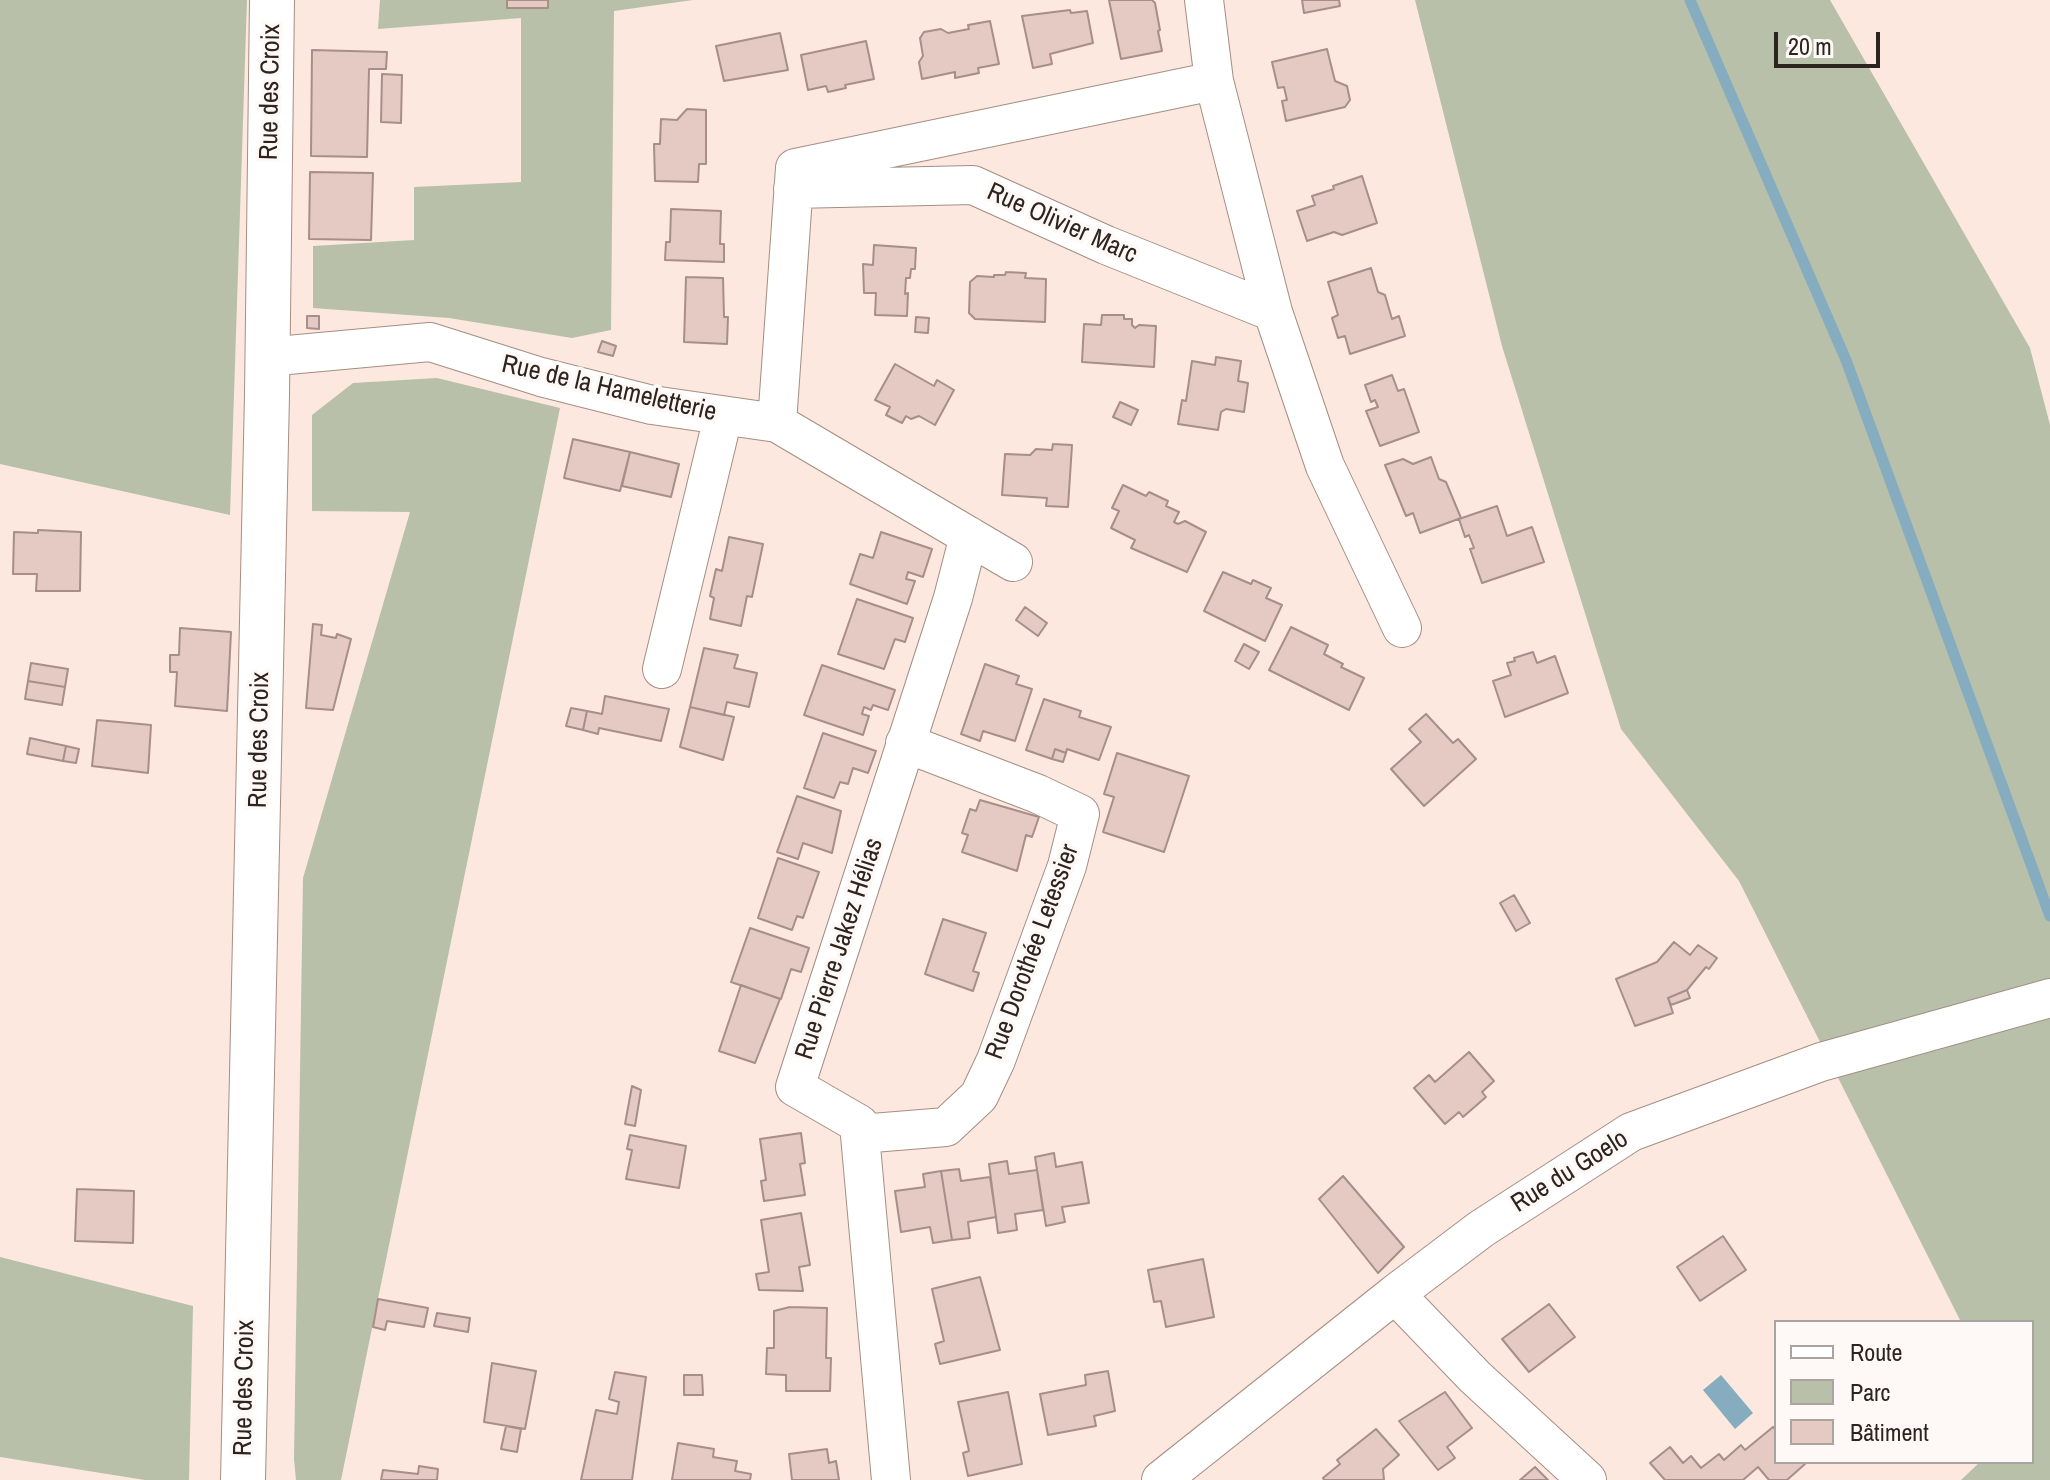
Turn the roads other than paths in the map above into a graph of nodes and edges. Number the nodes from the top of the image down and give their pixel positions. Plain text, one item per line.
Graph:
1 (272, 0) edge
2 (1204, 0) edge
3 (1214, 81) junction
4 (967, 132) junction
5 (794, 179) junction
6 (973, 185) junction
7 (1273, 312) junction
8 (266, 357) junction
9 (723, 417) junction
10 (777, 423) junction
11 (969, 536) junction
12 (1013, 562) dead end
13 (1402, 628) dead end
14 (662, 669) dead end
15 (905, 743) junction
16 (2050, 998) edge
17 (860, 1134) junction
18 (1395, 1294) junction
19 (243, 1480) edge
20 (891, 1480) edge
21 (1161, 1480) edge
22 (1587, 1480) edge

1 - 8 main road, Rue des Croix
2 - 3 street
3 - 4 street
3 - 7 street
4 - 5 street
4 - 6 street
5 - 6 street, Rue Olivier Marc
5 - 10 street
6 - 7 street, Rue Olivier Marc
7 - 13 street
8 - 9 street, Rue de la Hameletterie
8 - 19 main road, Rue des Croix
9 - 10 street, Rue de la Hameletterie
9 - 14 street
10 - 11 street, Rue de la Hameletterie
11 - 12 street, Rue de la Hameletterie
11 - 15 street, Rue Pierre Jakez Hélias
15 - 17 street, Rue Pierre Jakez Hélias
15 - 17 street, Rue Dorothée Letessier
16 - 18 street, Rue du Goelo
17 - 20 street
18 - 21 street, Rue du Goelo
18 - 22 street

